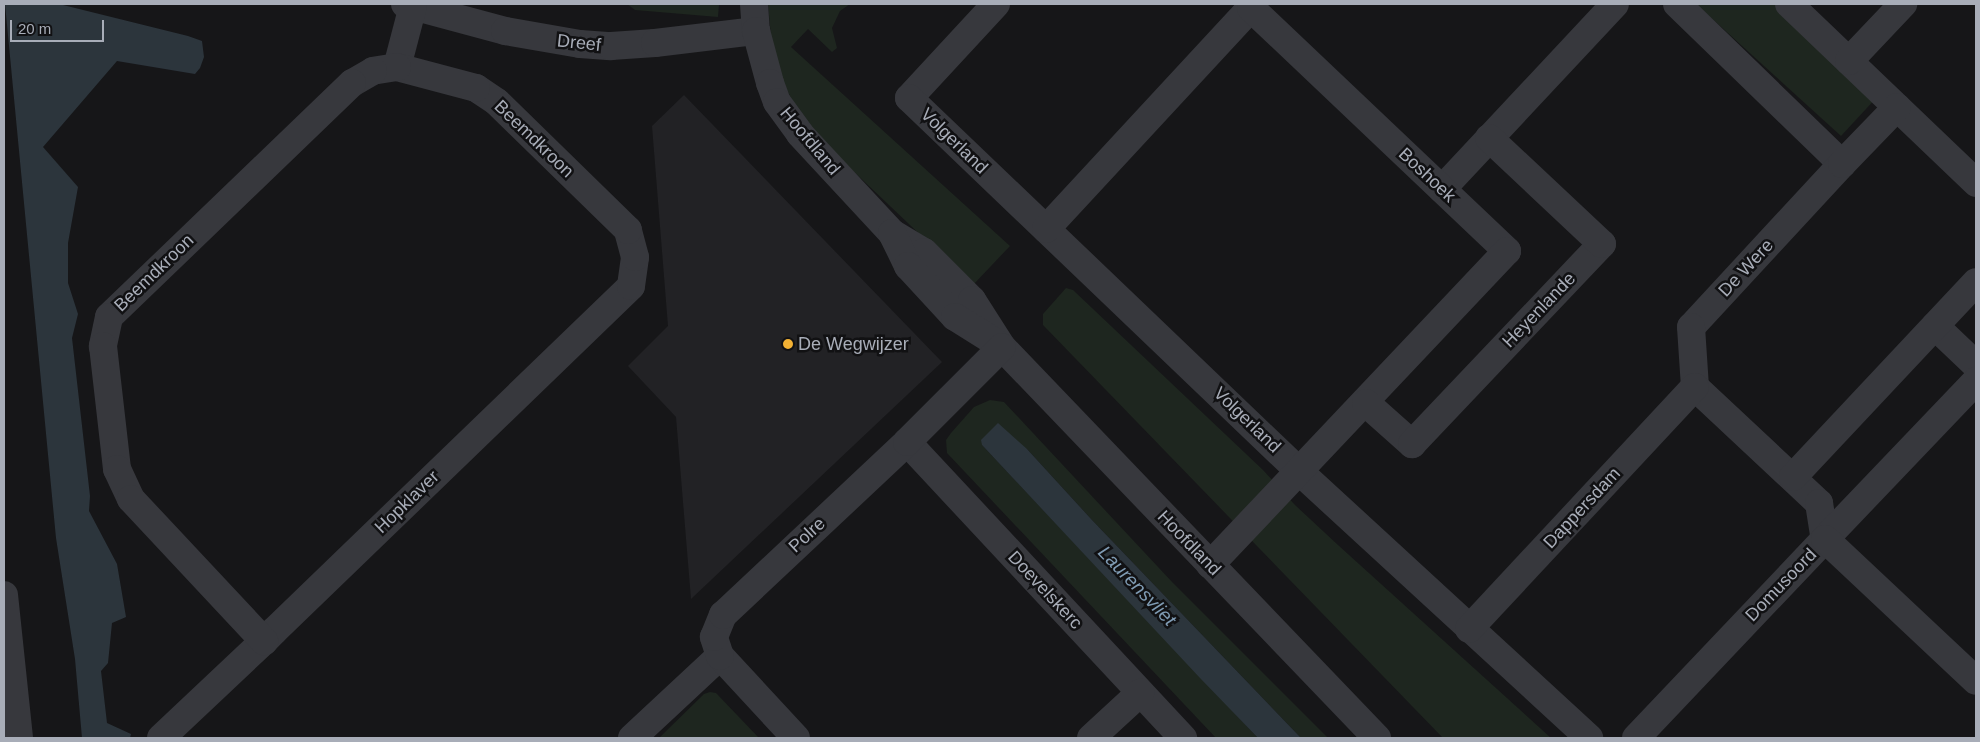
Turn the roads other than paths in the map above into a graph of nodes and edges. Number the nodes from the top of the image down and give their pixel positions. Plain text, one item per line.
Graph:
1 (754, 4) edge
2 (996, 4) edge
3 (1615, 4) edge
4 (1677, 4) edge
5 (1789, 4) edge
6 (1903, 4) edge
7 (409, 5) edge
8 (1261, 9) edge
9 (756, 31) junction
10 (1849, 61) junction
11 (398, 67) junction
12 (1897, 106) junction
13 (1489, 138) junction
14 (1842, 164) junction
15 (1976, 183) edge
16 (1442, 189) junction
17 (1046, 229) junction
18 (635, 257) joint
19 (1976, 282) edge
20 (1935, 326) junction
21 (1002, 347) junction
22 (1976, 365) edge
23 (1976, 381) edge
24 (1695, 387) junction
25 (1366, 403) junction
26 (907, 442) junction
27 (1300, 472) junction
28 (1793, 477) junction
29 (1825, 539) junction
30 (1210, 565) junction
31 (4, 595) edge
32 (1469, 629) junction
33 (264, 641) junction
34 (720, 656) junction
35 (1976, 682) edge
36 (1140, 693) junction
37 (19, 738) edge
38 (161, 738) edge
39 (632, 738) edge
40 (796, 738) edge
41 (1091, 738) edge
42 (1183, 738) edge
43 (1376, 738) edge
44 (1589, 738) edge
45 (1636, 738) edge

1 - 9 street, Hoofdland
2 - 17 street, Volgerland
3 - 13 street
4 - 14 street
5 - 10 street
6 - 10 street
7 - 9 street, Dreef
7 - 11 street
8 - 16 street, Boshoek
8 - 17 street, Boshoek
9 - 21 street, Hoofdland
10 - 12 street
11 - 18 street, Beemdkroon
11 - 33 street, Beemdkroon
12 - 14 street, De Were
12 - 15 street
13 - 16 street
13 - 25 street, Heyenlande
14 - 24 street, De Were
16 - 25 street, Boshoek
17 - 27 street, Volgerland
18 - 33 street, Hopklaver
19 - 20 street
20 - 22 street
20 - 28 street
21 - 26 street, Polre
21 - 30 street, Hoofdland
23 - 29 street
24 - 28 street
24 - 32 street, Dappersdam
25 - 27 street, Boshoek
26 - 34 street, Polre
26 - 36 street, Doevelskerc
27 - 30 street, Boshoek
27 - 32 street, Volgerland
28 - 29 street
29 - 35 street, Domusoord
29 - 45 street, Domusoord
30 - 43 street, Hoofdland
31 - 37 street
32 - 44 street, Volgerland
33 - 38 street, Hopklaver
34 - 39 street
34 - 40 street
36 - 41 street
36 - 42 street, Doevelskerc

